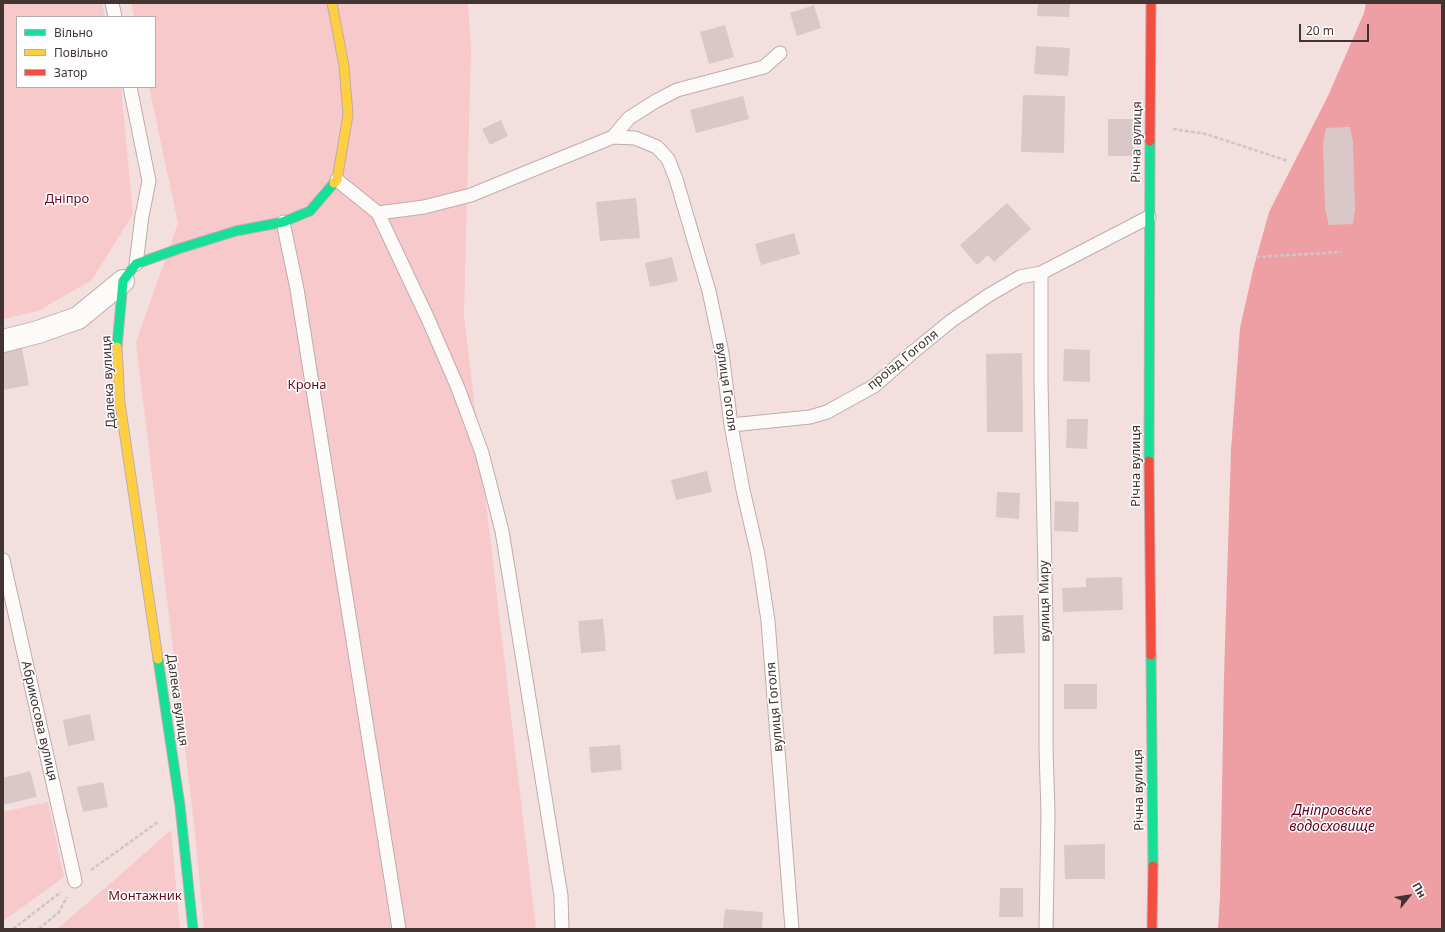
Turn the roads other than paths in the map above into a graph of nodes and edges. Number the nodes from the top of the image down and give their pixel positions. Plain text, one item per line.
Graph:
1 (112, 3) edge
2 (332, 3) edge
3 (1151, 3) edge
4 (115, 16) edge
5 (780, 53) dead end
6 (130, 88) edge
7 (613, 137) junction
8 (337, 180) junction
9 (378, 213) junction
10 (1149, 217) junction
11 (283, 222) junction
12 (136, 264) junction
13 (1041, 273) junction
14 (123, 281) junction
15 (3, 341) edge
16 (731, 426) junction
17 (3, 560) edge
18 (75, 881) road end
19 (193, 929) edge
20 (399, 929) edge
21 (562, 929) edge
22 (792, 929) edge
23 (1046, 929) edge
24 (1152, 929) edge

1 - 4 lane
2 - 8 street
3 - 10 street, Річна вулиця
5 - 7 lane
6 - 12 lane
7 - 9 lane, вулиця Гоголя
7 - 16 lane, вулиця Гоголя
8 - 9 lane
8 - 11 street
9 - 21 lane
10 - 13 lane, проїзд Гоголя
10 - 24 street, Річна вулиця
11 - 12 street
11 - 20 lane
12 - 14 street
13 - 16 lane, проїзд Гоголя
13 - 23 lane, вулиця Миру
14 - 15 street
14 - 19 street, Далека вулиця
16 - 22 lane, вулиця Гоголя
17 - 18 lane, Абрикосова вулиця

